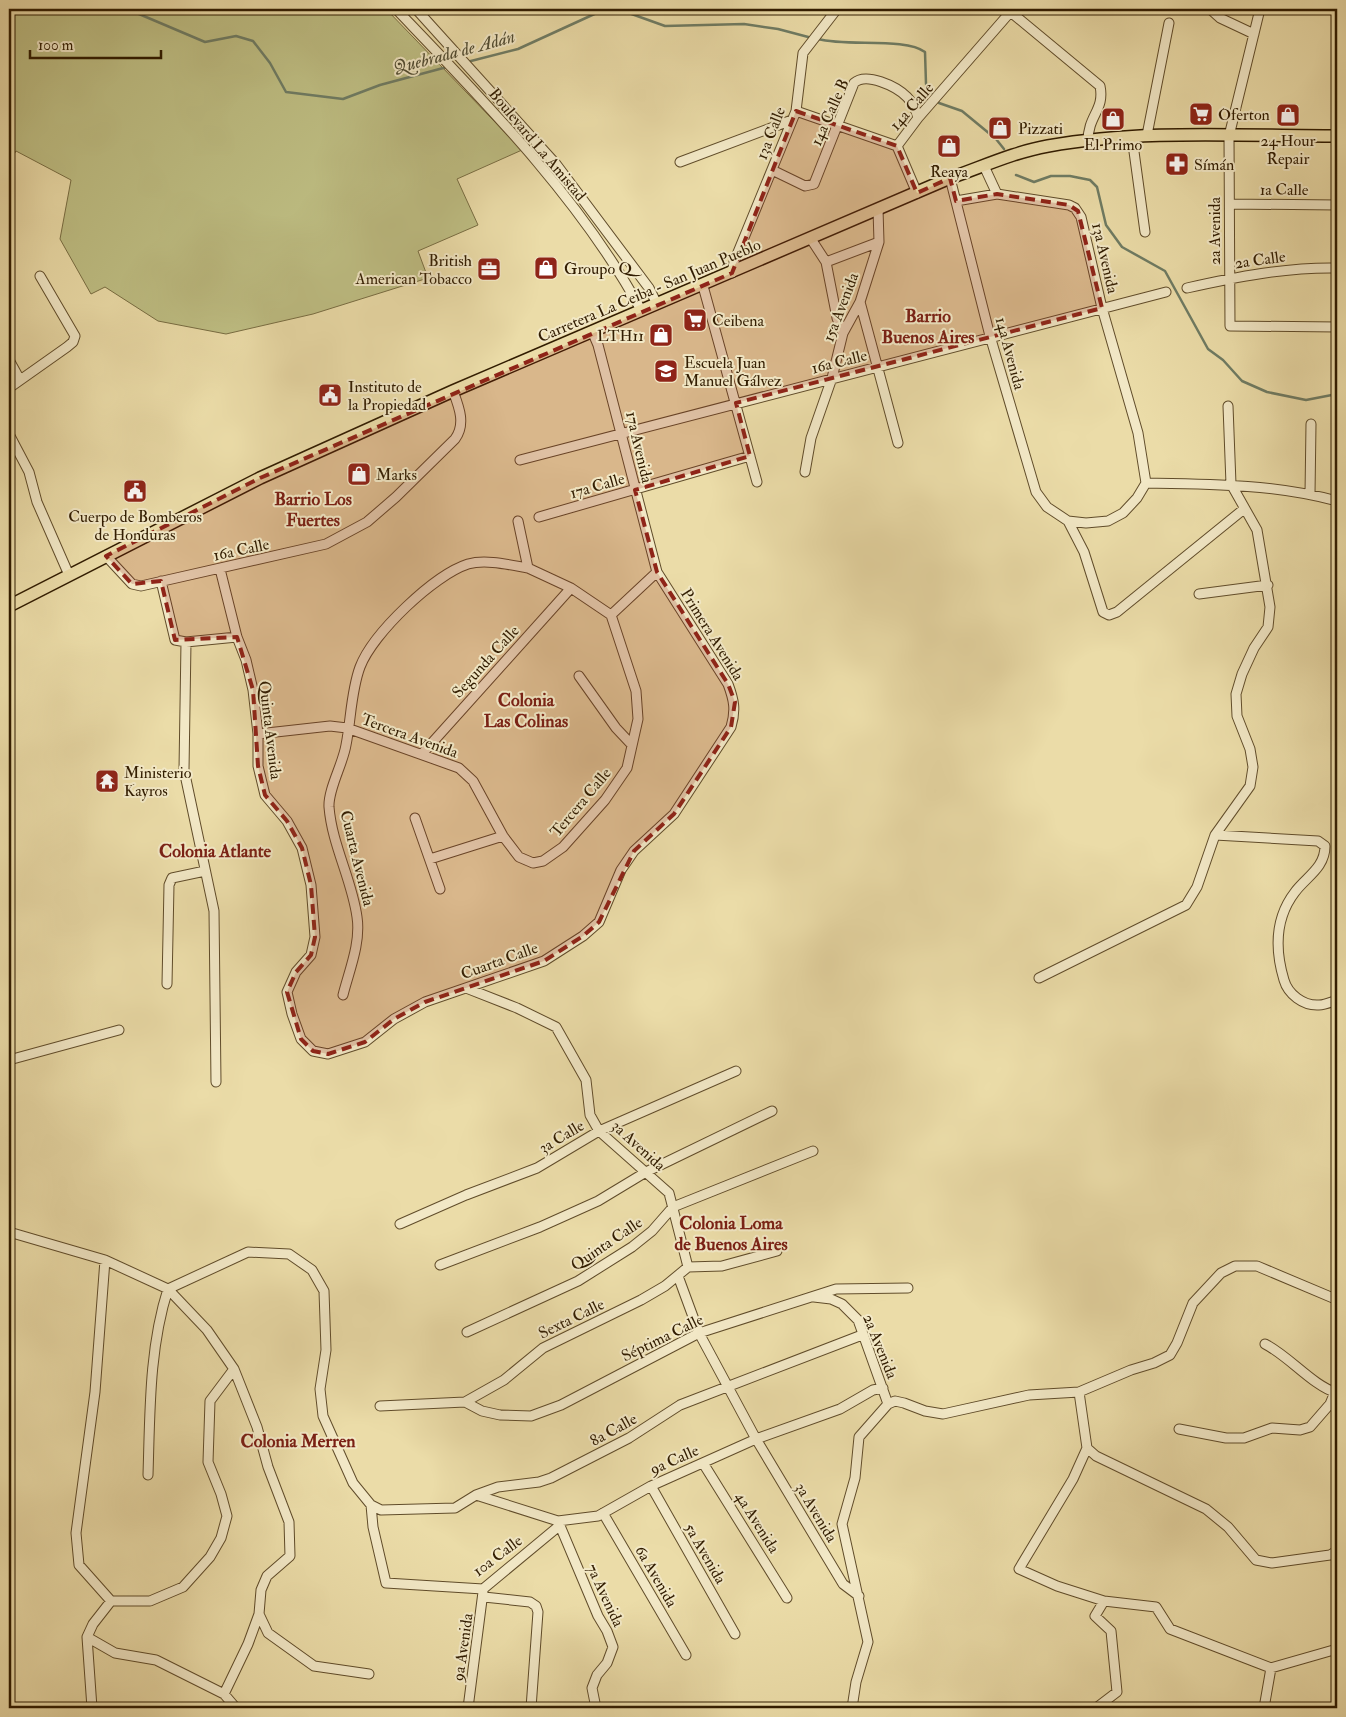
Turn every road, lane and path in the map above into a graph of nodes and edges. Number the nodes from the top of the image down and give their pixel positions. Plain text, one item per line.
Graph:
1 (396, 9) edge
2 (416, 9) edge
3 (837, 9) edge
4 (1210, 9) edge
5 (1260, 9) edge
6 (1010, 10) edge
7 (1169, 23) dead end
8 (1254, 34) junction
9 (796, 111) junction
10 (918, 118) junction
11 (792, 120) junction
12 (838, 126) junction
13 (1147, 135) junction
14 (1229, 136) junction
15 (1337, 136) edge
16 (1132, 137) junction
17 (1088, 141) junction
18 (897, 146) junction
19 (680, 162) dead end
20 (984, 166) junction
21 (772, 170) junction
22 (950, 178) junction
23 (917, 193) junction
24 (997, 194) junction
25 (956, 201) junction
26 (1230, 204) junction
27 (1337, 205) edge
28 (878, 210) junction
29 (1145, 232) dead end
30 (811, 239) junction
31 (879, 242) junction
32 (826, 262) junction
33 (1337, 268) edge
34 (732, 273) junction
35 (40, 276) dead end
36 (1229, 279) junction
37 (703, 286) junction
38 (1187, 288) dead end
39 (1166, 292) dead end
40 (860, 302) junction
41 (657, 304) junction
42 (1102, 308) junction
43 (641, 310) junction
44 (1337, 327) edge
45 (592, 331) junction
46 (843, 334) junction
47 (990, 336) junction
48 (9, 360) edge
49 (878, 366) junction
50 (832, 378) junction
51 (20, 380) junction
52 (9, 388) edge
53 (453, 391) junction
54 (736, 403) junction
55 (1228, 406) dead end
56 (1311, 424) dead end
57 (622, 432) junction
58 (9, 434) edge
59 (898, 443) dead end
60 (750, 456) junction
61 (520, 460) dead end
62 (805, 472) dead end
63 (757, 482) dead end
64 (1146, 483) junction
65 (1231, 484) junction
66 (635, 490) junction
67 (1310, 494) junction
68 (1337, 501) edge
69 (1244, 508) junction
70 (539, 517) dead end
71 (518, 521) dead end
72 (1068, 521) junction
73 (106, 556) junction
74 (528, 568) junction
75 (220, 569) junction
76 (657, 572) junction
77 (69, 575) junction
78 (162, 581) junction
79 (1268, 585) junction
80 (571, 588) junction
81 (1198, 594) dead end
82 (9, 606) edge
83 (611, 615) junction
84 (236, 637) junction
85 (186, 642) junction
86 (579, 676) dead end
87 (734, 715) joint
88 (347, 728) junction
89 (258, 734) junction
90 (632, 745) junction
91 (422, 754) junction
92 (415, 818) dead end
93 (1215, 835) junction
94 (503, 836) junction
95 (430, 859) junction
96 (533, 862) joint
97 (205, 870) junction
98 (440, 889) dead end
99 (1039, 978) dead end
100 (167, 984) dead end
101 (466, 988) junction
102 (343, 995) dead end
103 (1337, 1000) edge
104 (119, 1030) dead end
105 (314, 1051) joint
106 (9, 1060) edge
107 (736, 1071) dead end
108 (216, 1082) dead end
109 (772, 1111) dead end
110 (599, 1131) junction
111 (813, 1151) dead end
112 (646, 1172) junction
113 (673, 1207) junction
114 (400, 1224) dead end
115 (9, 1232) edge
116 (777, 1251) dead end
117 (105, 1260) junction
118 (440, 1265) dead end
119 (688, 1267) junction
120 (678, 1276) junction
121 (908, 1288) dead end
122 (168, 1289) junction
123 (812, 1296) junction
124 (1337, 1296) edge
125 (467, 1332) dead end
126 (699, 1333) junction
127 (862, 1335) junction
128 (1265, 1344) dead end
129 (234, 1369) junction
130 (727, 1386) junction
131 (883, 1388) junction
132 (1079, 1392) junction
133 (1336, 1392) edge
134 (465, 1402) junction
135 (888, 1404) junction
136 (380, 1406) dead end
137 (1179, 1429) dead end
138 (756, 1439) junction
139 (1087, 1448) junction
140 (703, 1463) junction
141 (148, 1474) dead end
142 (650, 1486) junction
143 (476, 1495) junction
144 (371, 1505) junction
145 (603, 1513) junction
146 (558, 1524) junction
147 (1337, 1551) edge
148 (483, 1593) junction
149 (859, 1596) junction
150 (787, 1598) dead end
151 (1104, 1601) junction
152 (111, 1602) junction
153 (259, 1614) junction
154 (735, 1634) dead end
155 (86, 1637) junction
156 (1337, 1649) edge
157 (686, 1655) dead end
158 (1271, 1668) junction
159 (369, 1674) dead end
160 (224, 1694) junction
161 (92, 1708) edge
162 (236, 1708) edge
163 (468, 1708) edge
164 (531, 1708) edge
165 (596, 1708) edge
166 (852, 1708) edge
167 (1096, 1708) edge
168 (1264, 1708) edge

1 - 43 street, Boulevard La Amistad
2 - 41 street, Boulevard La Amistad
3 - 9 street, 13a Calle
4 - 8 street
5 - 8 street
6 - 10 street, 14a Calle
6 - 17 street
7 - 13 street
8 - 14 street
9 - 11 street, 13a Calle
9 - 12 street
10 - 12 street, 14a Calle B
10 - 18 street, 14a Calle
11 - 19 street
11 - 21 street, 13a Calle
12 - 18 street
12 - 21 street, 14a Calle B
13 - 14 main road, Carretera La Ceiba - San Juan Pueblo
13 - 16 main road, Carretera La Ceiba - San Juan Pueblo
14 - 15 main road, Carretera La Ceiba - San Juan Pueblo
14 - 26 street, 2a Avenida
16 - 17 main road, Carretera La Ceiba - San Juan Pueblo
16 - 29 street
17 - 20 main road, Carretera La Ceiba - San Juan Pueblo
18 - 23 street
20 - 22 main road, Carretera La Ceiba - San Juan Pueblo
20 - 24 street
21 - 34 street, 13a Calle
22 - 23 main road, Carretera La Ceiba - San Juan Pueblo
22 - 25 street, 14a Avenida
23 - 28 main road, Carretera La Ceiba - San Juan Pueblo
24 - 25 street, 13a Avenida
24 - 42 street, 13a Avenida
25 - 47 street, 14a Avenida
26 - 27 street, 1a Calle
26 - 36 street, 2a Avenida
28 - 30 main road, Carretera La Ceiba - San Juan Pueblo
28 - 31 street, 15a Avenida
30 - 32 street
30 - 34 main road, Carretera La Ceiba - San Juan Pueblo
31 - 32 street
31 - 40 street, 15a Avenida
32 - 46 street
33 - 36 street, 2a Calle
34 - 37 main road, Carretera La Ceiba - San Juan Pueblo
35 - 51 street
36 - 38 street, 2a Calle
36 - 44 street, 2a Avenida
37 - 41 main road, Carretera La Ceiba - San Juan Pueblo
37 - 54 street
39 - 42 street, 16a Calle
40 - 46 street, 15a Avenida
40 - 49 street
41 - 43 main road, Carretera La Ceiba - San Juan Pueblo
42 - 47 street, 16a Calle
42 - 64 street, 13a Avenida
43 - 45 main road, Carretera La Ceiba - San Juan Pueblo
45 - 53 main road, Carretera La Ceiba - San Juan Pueblo
45 - 57 street, 17a Avenida
46 - 50 street, 15a Avenida
47 - 49 street, 16a Calle
47 - 72 street, 14a Avenida
48 - 51 street
49 - 50 street, 16a Calle
49 - 59 street
50 - 54 street, 16a Calle
50 - 62 street, 15a Avenida
51 - 52 street
53 - 73 main road, Carretera La Ceiba - San Juan Pueblo
53 - 75 street, 16a Calle
54 - 57 street, 16a Calle
54 - 60 street
55 - 65 street
56 - 67 street
57 - 61 street, 16a Calle
57 - 66 street, 17a Avenida
58 - 77 street
60 - 63 street
60 - 66 street, 17a Calle
64 - 65 street
64 - 72 street
65 - 67 street
65 - 69 street
66 - 70 street, 17a Calle
66 - 76 street, 17a Avenida
67 - 68 street
69 - 72 street
69 - 79 street
71 - 74 street
73 - 77 main road, Carretera La Ceiba - San Juan Pueblo
73 - 78 street, 16a Calle
74 - 80 street, Cuarta Avenida
74 - 88 street, Cuarta Avenida
75 - 78 street, 16a Calle
75 - 84 street, Quinta Avenida
76 - 83 street
76 - 87 street, Primera Avenida
77 - 82 main road, Carretera La Ceiba - San Juan Pueblo
78 - 85 street
79 - 81 street
79 - 93 street
80 - 83 street, Cuarta Avenida
80 - 91 street, Segunda Calle
83 - 90 street, Tercera Calle
84 - 85 street
84 - 89 street, Quinta Avenida
85 - 97 street
86 - 90 street
87 - 101 street, Cuarta Calle
88 - 89 street, Tercera Avenida
88 - 91 street, Tercera Avenida
88 - 102 street, Cuarta Avenida
89 - 105 street, Quinta Avenida
90 - 96 street, Tercera Calle
91 - 94 street, Tercera Avenida
92 - 95 street
93 - 99 street
93 - 103 street
94 - 95 street
94 - 96 street, Tercera Avenida
95 - 98 street
97 - 100 street
97 - 108 street
101 - 105 street, Cuarta Calle
101 - 110 street, 3a Avenida
104 - 106 street
107 - 110 street, 3a Calle
109 - 112 street
110 - 112 street, 3a Avenida
110 - 114 street, 3a Calle
111 - 113 street, Quinta Calle
112 - 113 street, 3a Avenida
112 - 118 street
113 - 119 street, 3a Avenida
113 - 125 street, Quinta Calle
115 - 117 street
116 - 119 street
117 - 122 street
117 - 152 street
119 - 120 street, Sexta Calle
120 - 126 street, 3a Avenida
120 - 134 street, Sexta Calle
121 - 123 street, Séptima Calle
122 - 129 street
122 - 141 street
122 - 144 street
123 - 126 street, Séptima Calle
123 - 127 street, 2a Avenida
124 - 132 street
126 - 130 street, 3a Avenida
126 - 134 street, Séptima Calle
127 - 130 street, 8a Calle
127 - 131 street, 2a Avenida
128 - 133 street
129 - 152 street
129 - 153 street
130 - 138 street, 3a Avenida
130 - 143 street, 8a Calle
131 - 135 street, 2a Avenida
131 - 138 street, 9a Calle
132 - 135 street
132 - 139 street
133 - 137 street
134 - 136 street, Sexta Calle
135 - 149 street
138 - 140 street, 9a Calle
138 - 149 street, 3a Avenida
139 - 147 street
139 - 151 street
140 - 142 street, 9a Calle
140 - 150 street, 4a Avenida
142 - 145 street, 9a Calle
142 - 154 street, 5a Avenida
143 - 144 street, 8a Calle
143 - 146 street, 9a Calle
144 - 148 street, 10a Calle
145 - 146 street, 9a Calle
145 - 157 street, 6a Avenida
146 - 148 street, 10a Calle
146 - 165 street, 7a Avenida
148 - 163 street, 9a Avenida
148 - 164 street
149 - 166 street
151 - 158 street
151 - 167 street
152 - 155 street
153 - 159 street
153 - 160 street
155 - 160 street
155 - 161 street
156 - 158 street
158 - 168 street
160 - 162 street

